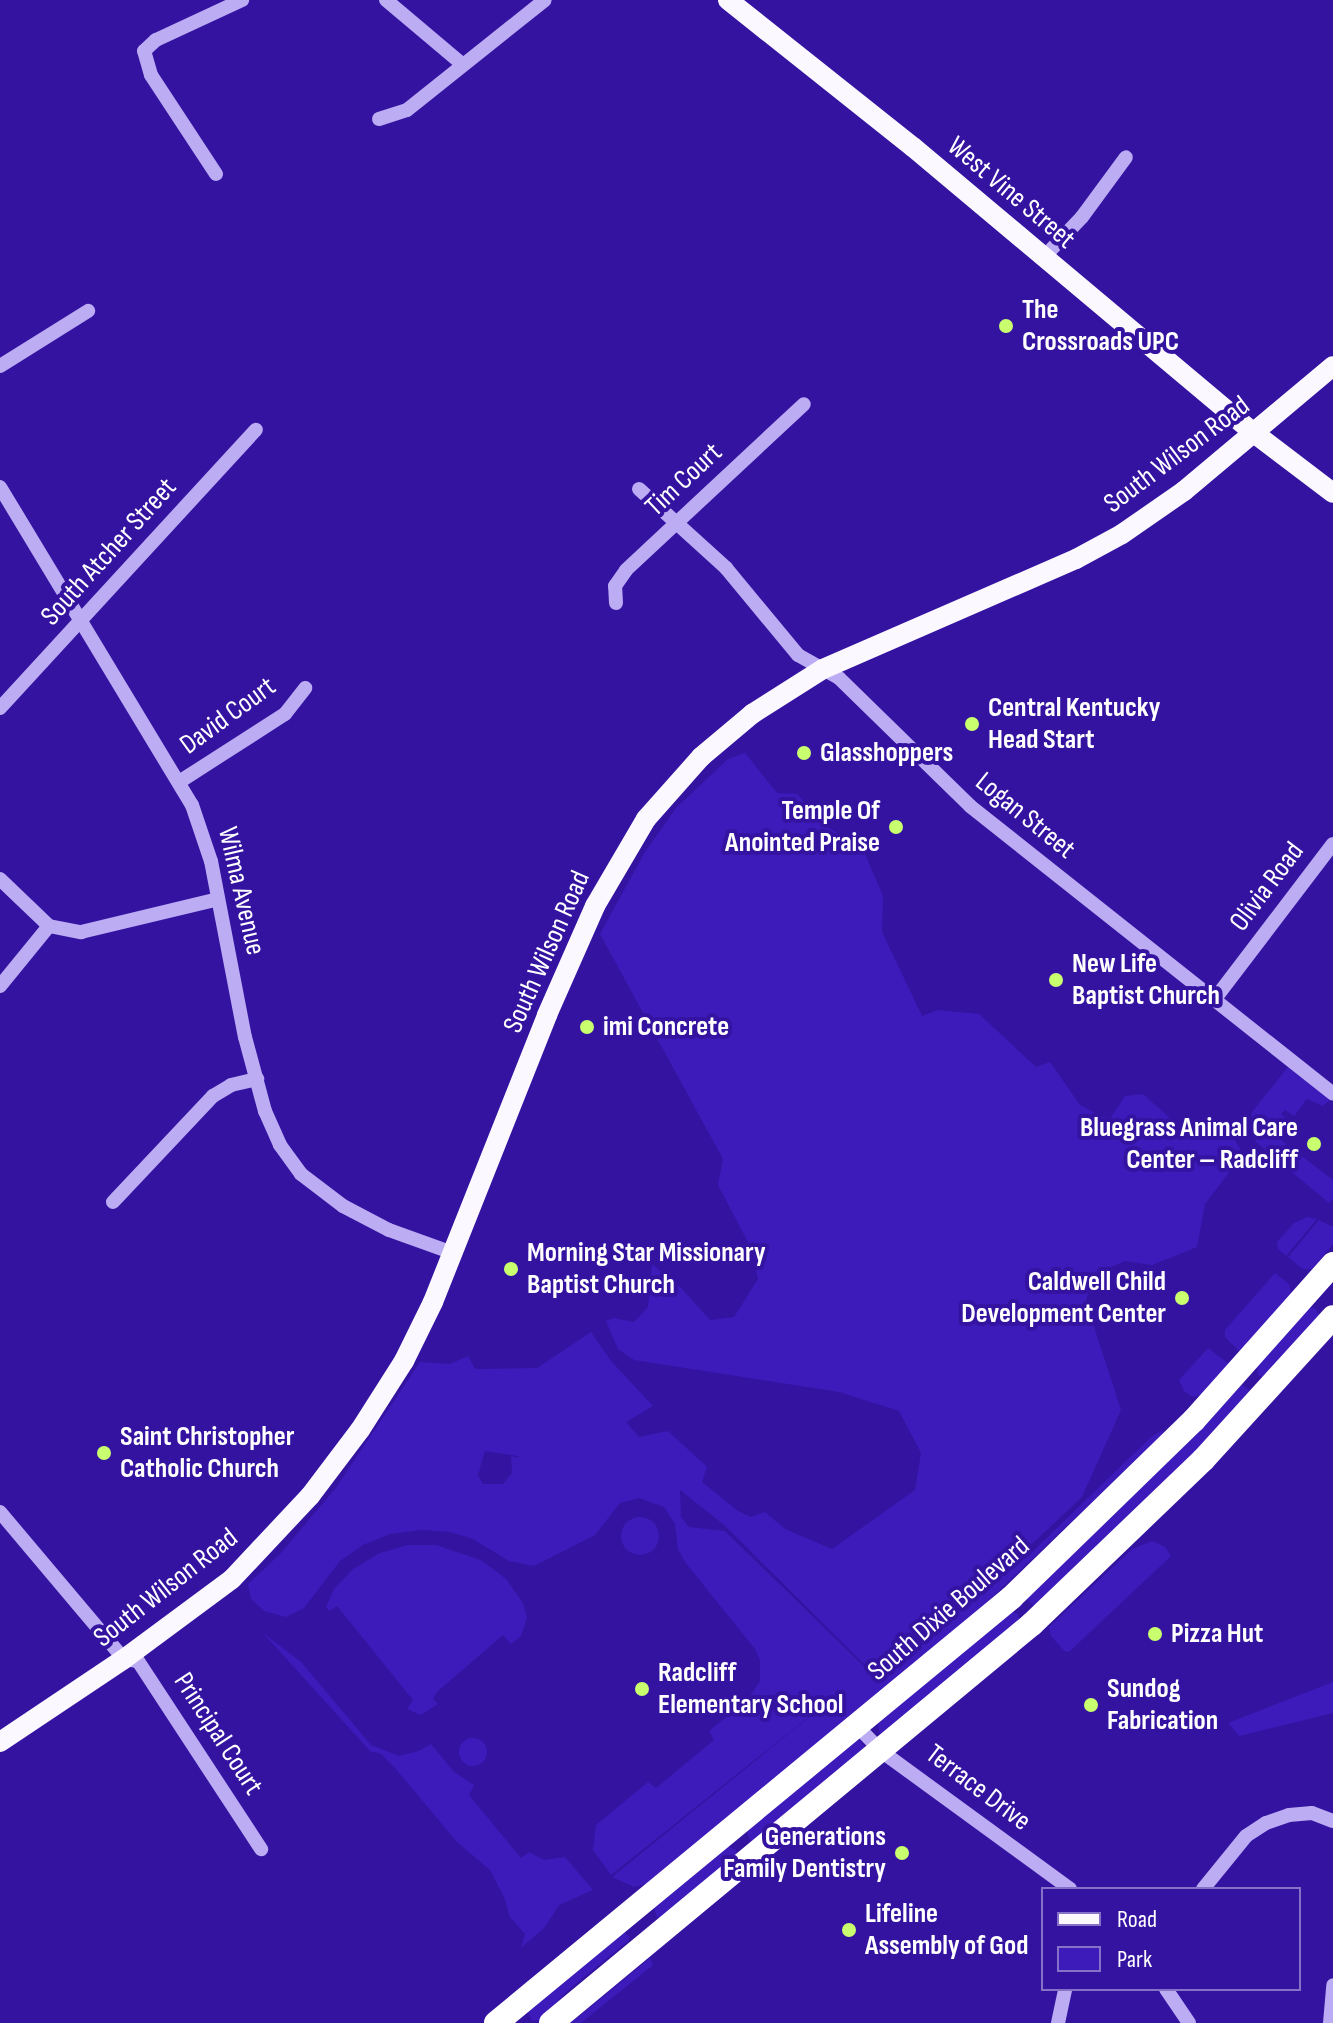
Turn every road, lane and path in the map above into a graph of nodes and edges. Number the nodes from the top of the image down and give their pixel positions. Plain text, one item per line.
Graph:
1 (242, 0) edge
2 (386, 0) edge
3 (545, 0) edge
4 (728, 0) edge
5 (462, 64) junction
6 (379, 119) dead end
7 (1126, 157) dead end
8 (216, 174) dead end
9 (1044, 257) junction
10 (88, 311) dead end
11 (0, 366) edge
12 (1333, 366) edge
13 (804, 404) dead end
14 (256, 430) dead end
15 (1254, 433) junction
16 (0, 487) edge
17 (639, 489) dead end
18 (1333, 493) edge
19 (677, 522) junction
20 (616, 603) dead end
21 (81, 620) junction
22 (823, 669) junction
23 (305, 688) dead end
24 (0, 708) edge
25 (179, 782) junction
26 (1333, 844) edge
27 (0, 879) edge
28 (218, 899) junction
29 (49, 926) junction
30 (0, 986) edge
31 (1214, 1000) junction
32 (257, 1079) junction
33 (1333, 1094) edge
34 (113, 1202) dead end
35 (453, 1253) junction
36 (1333, 1264) edge
37 (1333, 1317) edge
38 (0, 1512) edge
39 (124, 1659) junction
40 (858, 1727) junction
41 (0, 1742) edge
42 (881, 1751) junction
43 (1333, 1821) edge
44 (261, 1849) dead end
45 (1067, 1887) edge
46 (1205, 1887) edge
47 (1333, 1985) edge
48 (1065, 1991) edge
49 (1167, 1991) edge
50 (508, 2019) edge
51 (551, 2023) edge
52 (1058, 2023) edge
53 (1189, 2023) edge
54 (1330, 2023) edge

1 - 8 street
2 - 5 street
3 - 5 street
4 - 9 main road, West Vine Street
5 - 6 street
7 - 9 street
9 - 15 main road, West Vine Street
10 - 11 street
12 - 15 main road, South Wilson Road
13 - 19 street, Tim Court
14 - 21 street, South Atcher Street
15 - 18 main road, West Vine Street
15 - 22 main road, South Wilson Road
16 - 21 street, Wilma Avenue
17 - 19 street, Logan Street
19 - 20 street, Tim Court
19 - 22 street, Logan Street
21 - 24 street, South Atcher Street
21 - 25 street, Wilma Avenue
22 - 31 street, Logan Street
22 - 35 main road, South Wilson Road
23 - 25 street, David Court
25 - 28 street, Wilma Avenue
26 - 31 street, Olivia Road
27 - 29 street
28 - 29 street
28 - 32 street, Wilma Avenue
29 - 30 street
31 - 33 street, Logan Street
32 - 34 street
32 - 35 street, Wilma Avenue
35 - 39 main road, South Wilson Road
36 - 40 highway, South Dixie Boulevard
37 - 42 highway
38 - 39 street, Principal Court
39 - 41 main road, South Wilson Road
39 - 44 street, Principal Court
40 - 42 street, Terrace Drive
40 - 50 highway, South Dixie Boulevard
42 - 45 street, Terrace Drive
42 - 51 highway
43 - 46 street
47 - 54 street
48 - 52 street
49 - 53 street

